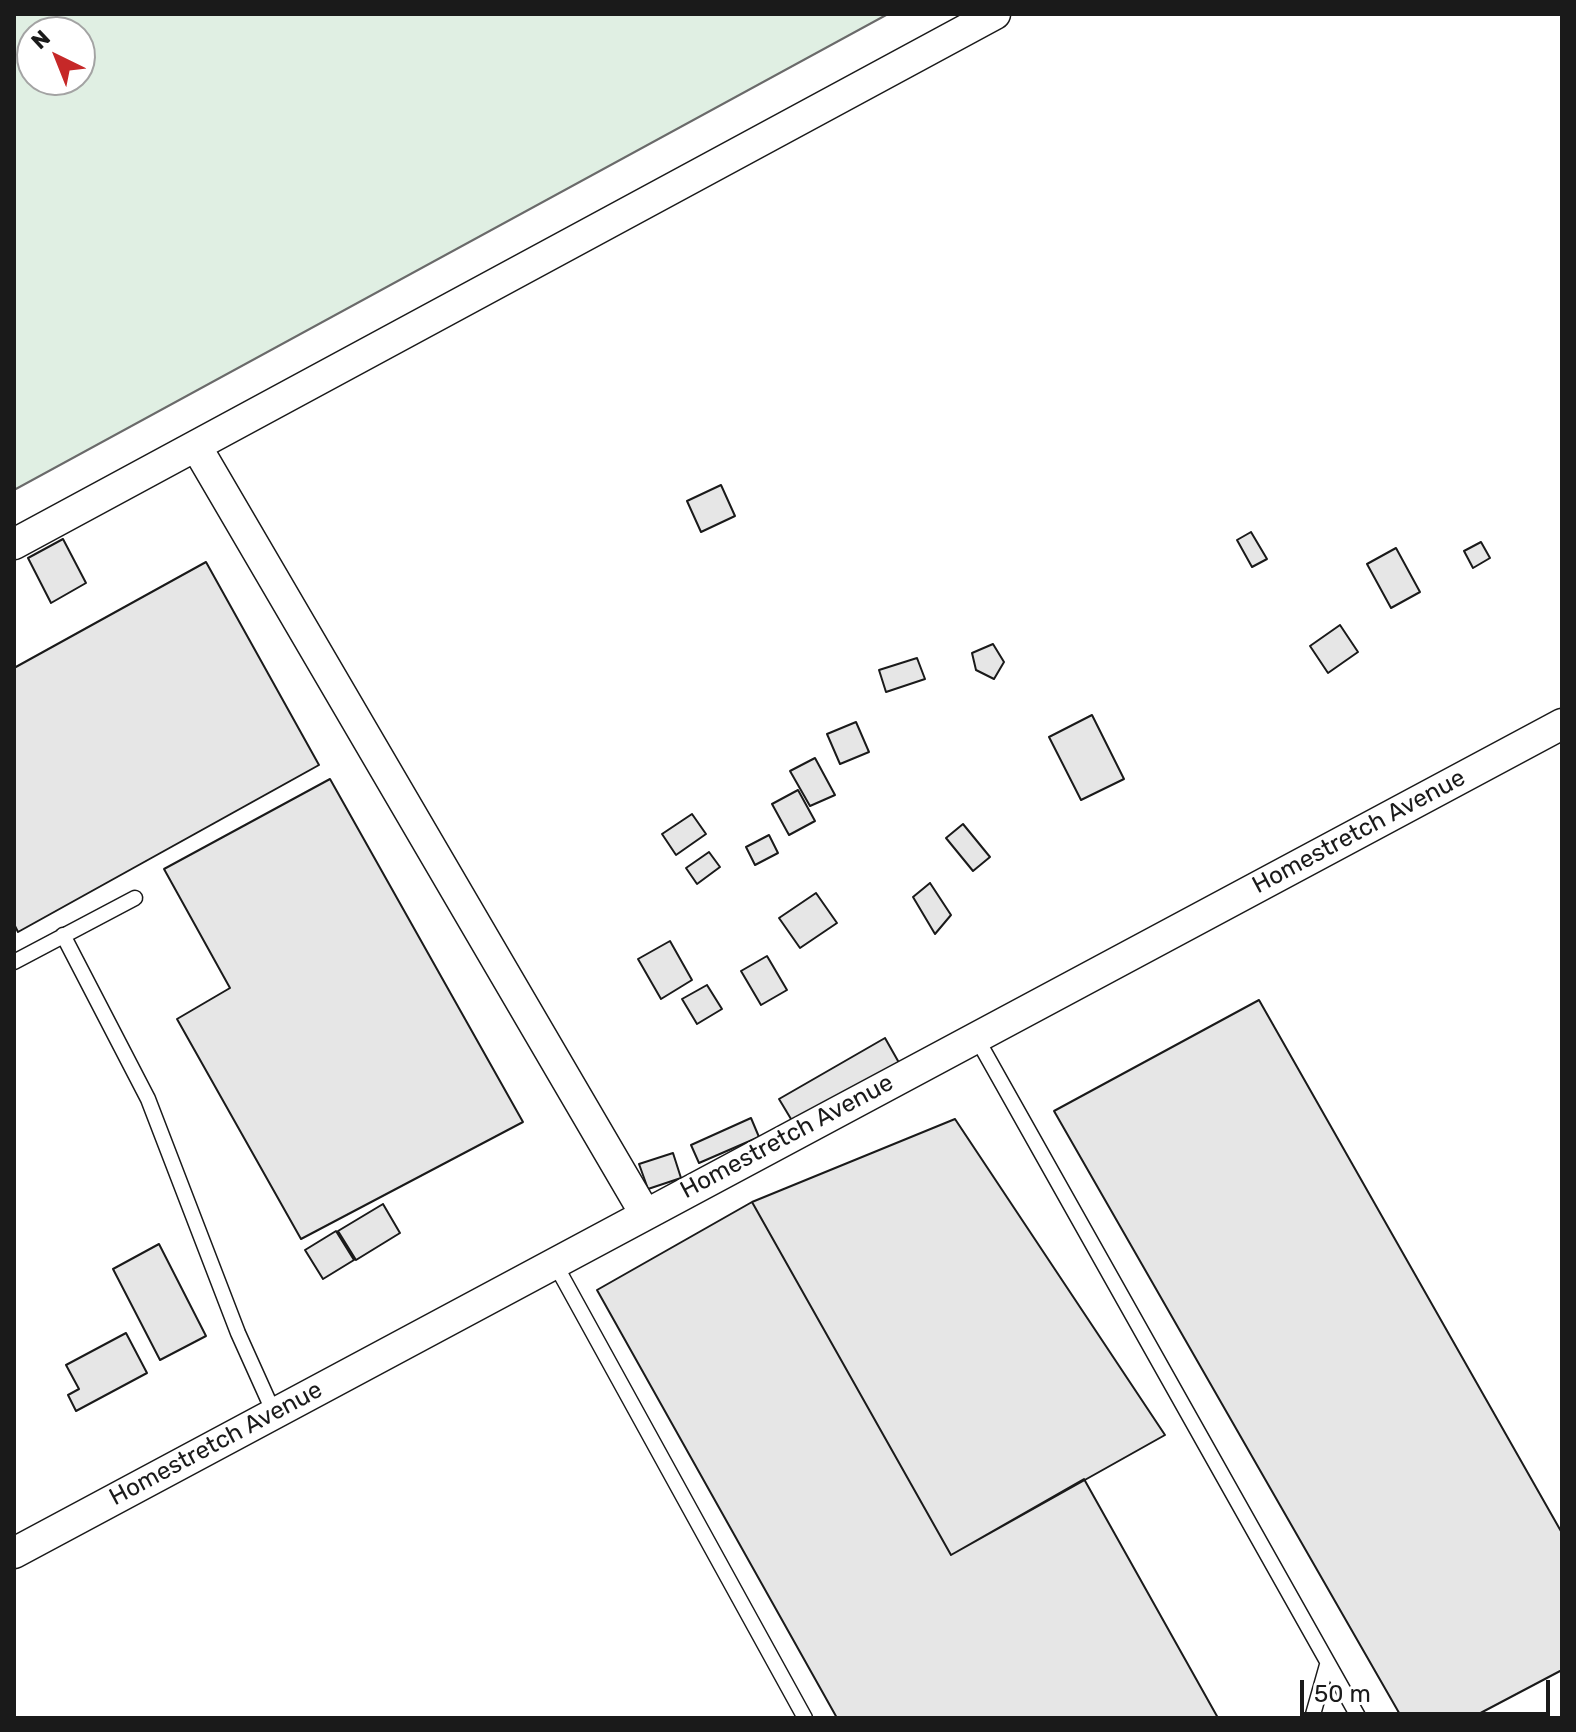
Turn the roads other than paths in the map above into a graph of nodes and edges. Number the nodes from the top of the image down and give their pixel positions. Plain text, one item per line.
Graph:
1 (995, 14) edge
2 (196, 446) junction
3 (14, 544) edge
4 (1562, 724) edge
5 (135, 898) dead end
6 (63, 935) junction
7 (14, 962) edge
8 (976, 1036) junction
9 (644, 1212) junction
10 (554, 1261) junction
11 (274, 1413) junction
12 (14, 1553) edge
13 (1327, 1665) junction
14 (805, 1718) edge
15 (1312, 1718) edge
16 (1359, 1718) edge

1 - 2 street
2 - 3 street
2 - 9 street
4 - 8 street, Homestretch Avenue
5 - 6 lane
6 - 7 lane
6 - 11 lane
8 - 9 street, Homestretch Avenue
8 - 13 lane
9 - 10 street, Homestretch Avenue
10 - 11 street, Homestretch Avenue
10 - 14 lane
11 - 12 street, Homestretch Avenue
13 - 15 lane
13 - 16 lane

